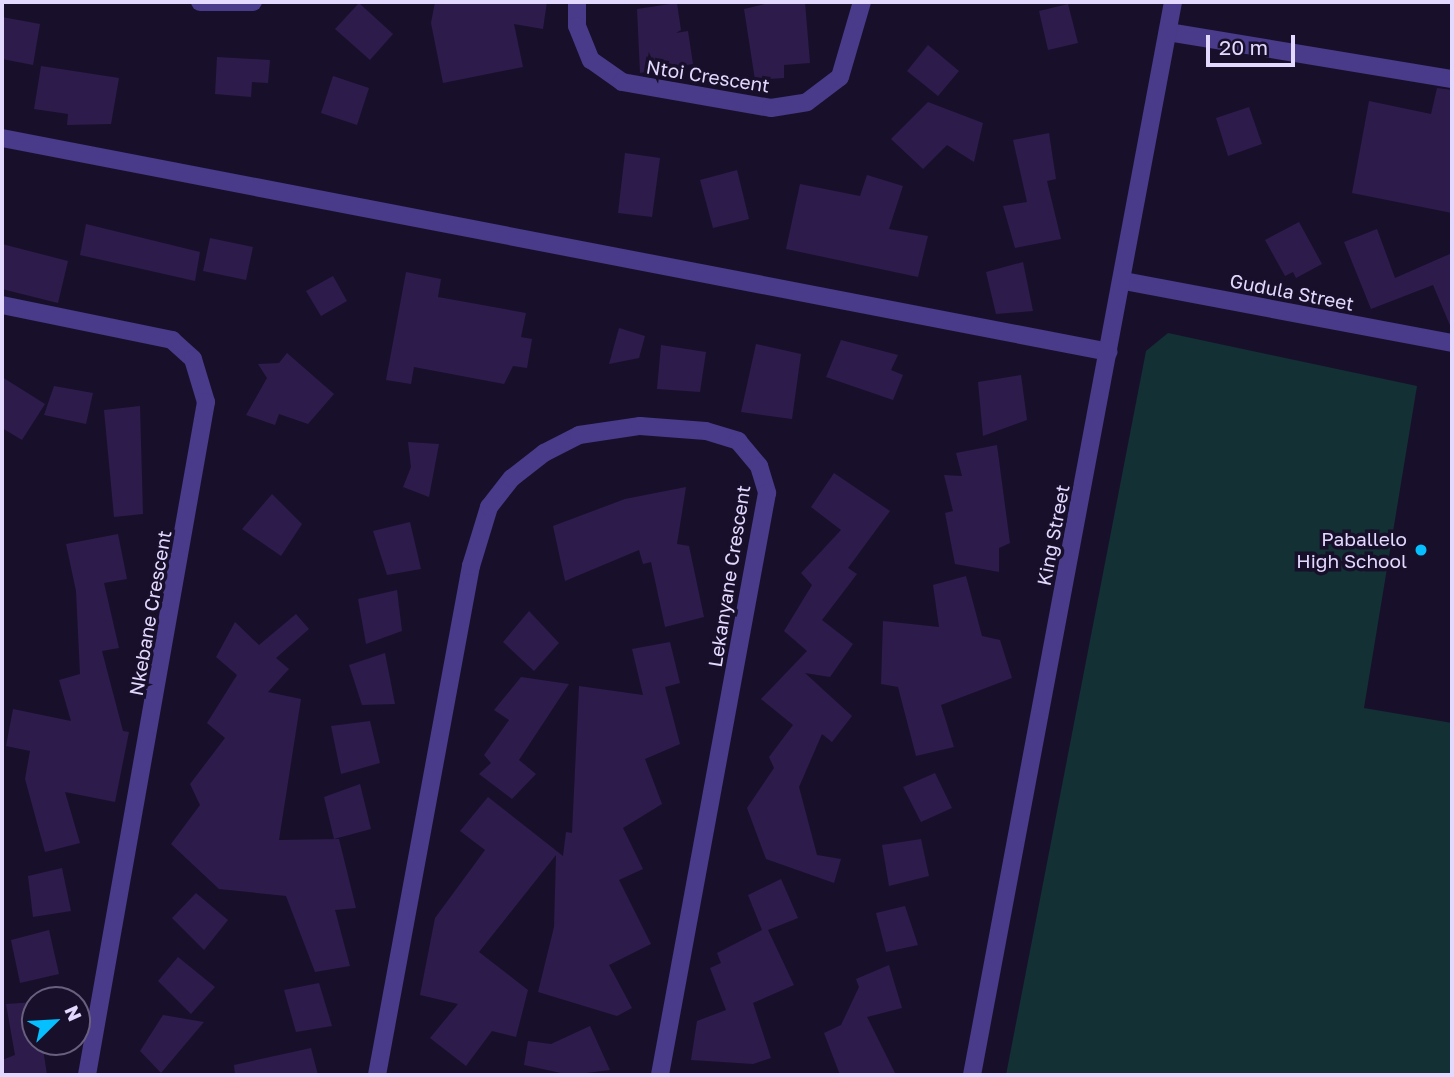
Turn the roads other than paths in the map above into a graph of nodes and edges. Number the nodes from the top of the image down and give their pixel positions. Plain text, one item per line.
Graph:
1 (200, 2) edge
2 (253, 2) edge
3 (577, 2) edge
4 (862, 2) edge
5 (1173, 2) edge
6 (1168, 32) junction
7 (1452, 79) edge
8 (2, 138) edge
9 (1124, 281) junction
10 (2, 305) edge
11 (1452, 344) edge
12 (1109, 352) junction
13 (87, 1075) edge
14 (377, 1075) edge
15 (660, 1075) edge
16 (972, 1075) edge

1 - 2 street
3 - 4 street, Ntoi Crescent
5 - 6 street, King Street
6 - 7 street
6 - 9 street, King Street
8 - 12 street
9 - 11 street, Gudula Street
9 - 12 street, King Street
10 - 13 street, Nkebane Crescent
12 - 16 street, King Street
14 - 15 street, Lekanyane Crescent

